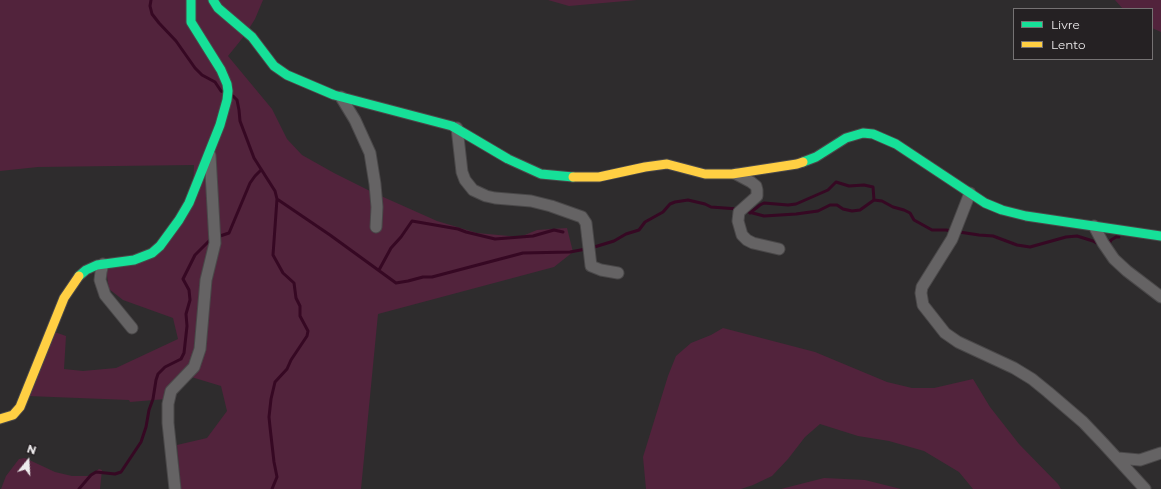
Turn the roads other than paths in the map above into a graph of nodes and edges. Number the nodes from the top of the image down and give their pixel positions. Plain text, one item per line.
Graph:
1 (190, 0) edge
2 (213, 0) edge
3 (341, 97) junction
4 (457, 128) junction
5 (209, 151) junction
6 (736, 174) junction
7 (970, 193) junction
8 (1094, 226) junction
9 (376, 227) dead end
10 (1161, 236) edge
11 (780, 249) dead end
12 (103, 264) junction
13 (618, 273) dead end
14 (1161, 297) edge
15 (132, 328) dead end
16 (0, 419) edge
17 (1161, 452) edge
18 (1118, 458) junction
19 (175, 489) edge
20 (1145, 489) edge

1 - 5 street
2 - 3 street
3 - 4 street
3 - 9 street
4 - 6 street
4 - 13 street
5 - 12 street
5 - 19 street
6 - 7 street
6 - 11 street
7 - 8 street
7 - 18 street
8 - 10 street
8 - 14 street
12 - 15 street
12 - 16 street
17 - 18 street
18 - 20 street

